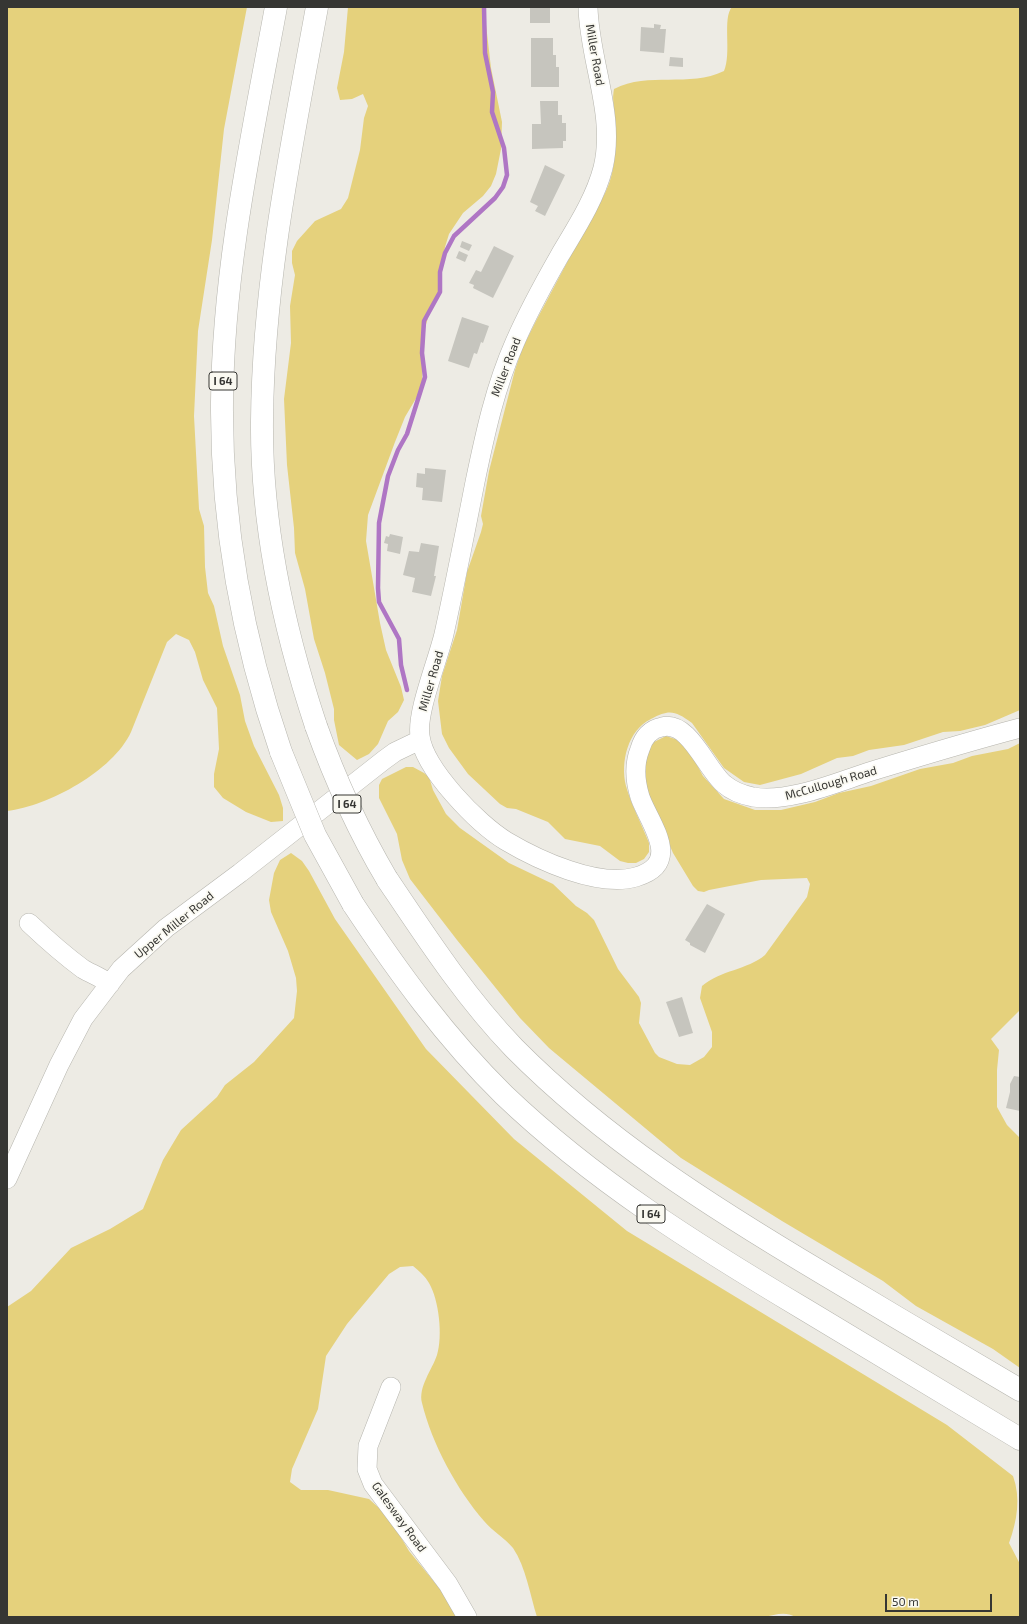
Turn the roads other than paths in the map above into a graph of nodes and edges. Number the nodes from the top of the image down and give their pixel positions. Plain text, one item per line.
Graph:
1 (276, 7) edge
2 (317, 7) edge
3 (588, 7) edge
4 (1020, 728) edge
5 (420, 740) junction
6 (29, 923) dead end
7 (110, 984) junction
8 (7, 1179) edge
9 (391, 1387) dead end
10 (1020, 1390) edge
11 (1020, 1439) edge
12 (467, 1617) edge

1 - 11 highway, I 64, bridge
2 - 10 highway, I 64, bridge
3 - 5 street, Miller Road
4 - 5 street, McCullough Road
5 - 7 street, Upper Miller Road
6 - 7 street
7 - 8 street, Upper Miller Road
9 - 12 street, Galesway Road

